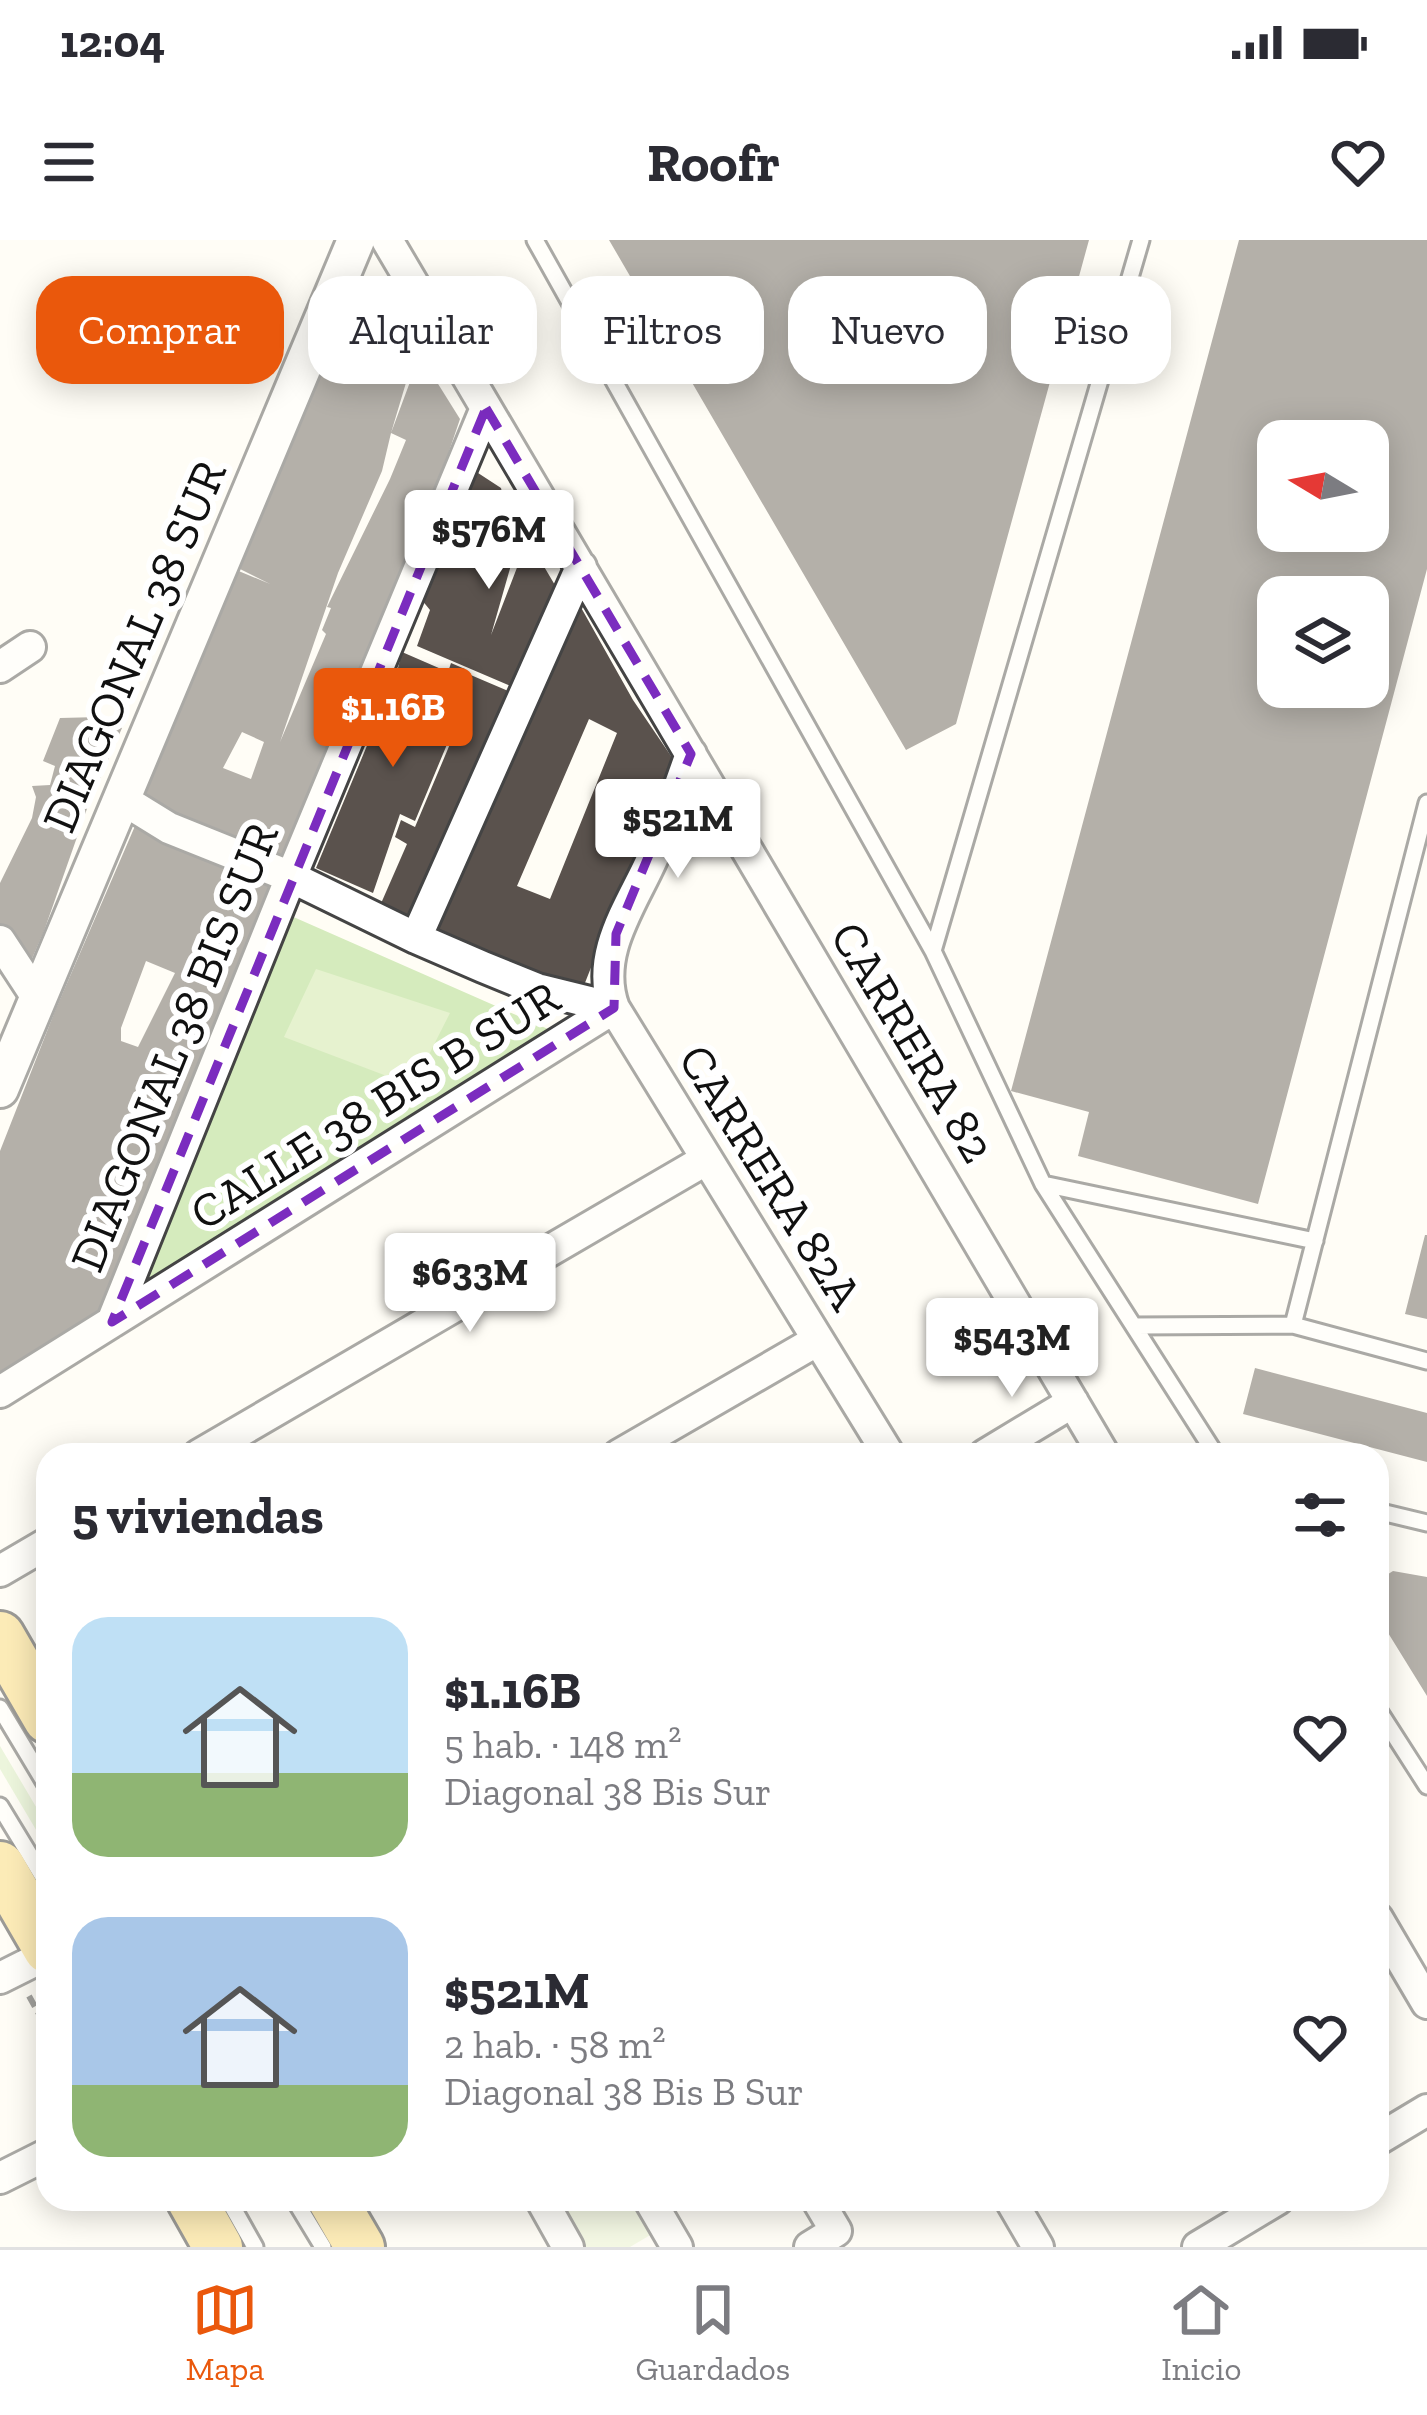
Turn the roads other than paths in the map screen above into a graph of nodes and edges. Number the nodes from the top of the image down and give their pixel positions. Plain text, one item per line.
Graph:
1 (536, 240) edge
2 (1141, 240) edge
3 (362, 241) edge
4 (486, 408) junction
5 (581, 568) junction
6 (30, 647) dead end
7 (0, 668) edge
8 (691, 754) junction
9 (1427, 803) edge
10 (118, 809) junction
11 (291, 877) junction
12 (416, 938) junction
13 (0, 941) edge
14 (933, 951) junction
15 (38, 999) junction
16 (614, 1008) junction
17 (0, 1089) edge
18 (707, 1159) junction
19 (1043, 1184) junction
20 (1315, 1241) junction
21 (112, 1322) junction
22 (1293, 1325) junction
23 (1134, 1326) junction
24 (818, 1340) junction
25 (1427, 1360) edge
26 (0, 1393) edge
27 (1072, 1402) junction
28 (221, 1443) edge
29 (640, 1443) edge
30 (882, 1443) edge
31 (1005, 1443) edge
32 (1097, 1443) edge
33 (1208, 1443) edge
34 (1389, 1514) edge
35 (1427, 1523) edge
36 (36, 1551) edge
37 (0, 1571) edge
38 (0, 1636) edge
39 (36, 1698) edge
40 (0, 1708) edge
41 (1389, 1727) edge
42 (36, 1768) edge
43 (1427, 1786) edge
44 (0, 1806) edge
45 (0, 1866) edge
46 (36, 1866) edge
47 (36, 1930) edge
48 (1389, 1946) edge
49 (36, 1958) edge
50 (0, 1978) edge
51 (1427, 2003) edge
52 (1427, 2110) edge
53 (1389, 2133) edge
54 (36, 2160) edge
55 (0, 2178) edge
56 (198, 2211) edge
57 (235, 2211) edge
58 (301, 2211) edge
59 (339, 2211) edge
60 (548, 2211) edge
61 (657, 2211) edge
62 (1017, 2211) edge
63 (1258, 2211) edge
64 (218, 2247) edge
65 (255, 2247) edge
66 (323, 2247) edge
67 (360, 2247) edge
68 (568, 2247) edge
69 (677, 2247) edge
70 (1038, 2247) edge
71 (1198, 2247) edge

1 - 14 lane
2 - 14 lane
3 - 4 street, CARRERA 82
3 - 10 street, DIAGONAL 38 SUR
4 - 5 street, CARRERA 82
4 - 11 street, DIAGONAL 38 BIS SUR
5 - 8 street, CARRERA 82
5 - 12 street
6 - 7 street
8 - 16 street
8 - 27 street, CARRERA 82
9 - 20 lane
10 - 11 street
10 - 15 street, DIAGONAL 38 SUR
11 - 12 street
11 - 21 street, DIAGONAL 38 BIS SUR
12 - 16 street
13 - 15 street
14 - 19 lane
15 - 17 street, DIAGONAL 38 SUR
16 - 18 street, CARRERA 82A
16 - 21 street, CALLE 38 BIS B SUR
18 - 24 street, CARRERA 82A
18 - 28 street
19 - 20 lane
19 - 23 lane
20 - 22 lane
21 - 26 street, CALLE 38 BIS B SUR
22 - 23 lane
22 - 25 lane
23 - 33 lane
24 - 29 street
24 - 30 street, CARRERA 82A
27 - 31 street
27 - 32 street, CARRERA 82
34 - 35 lane
36 - 37 street
38 - 39 main road
40 - 42 lane
41 - 43 lane
44 - 46 lane
45 - 47 main road
48 - 51 street
49 - 50 street
52 - 53 street
54 - 55 street
56 - 64 main road
57 - 65 lane
58 - 66 lane
59 - 67 main road
60 - 68 street
61 - 69 street
62 - 70 street
63 - 71 street

